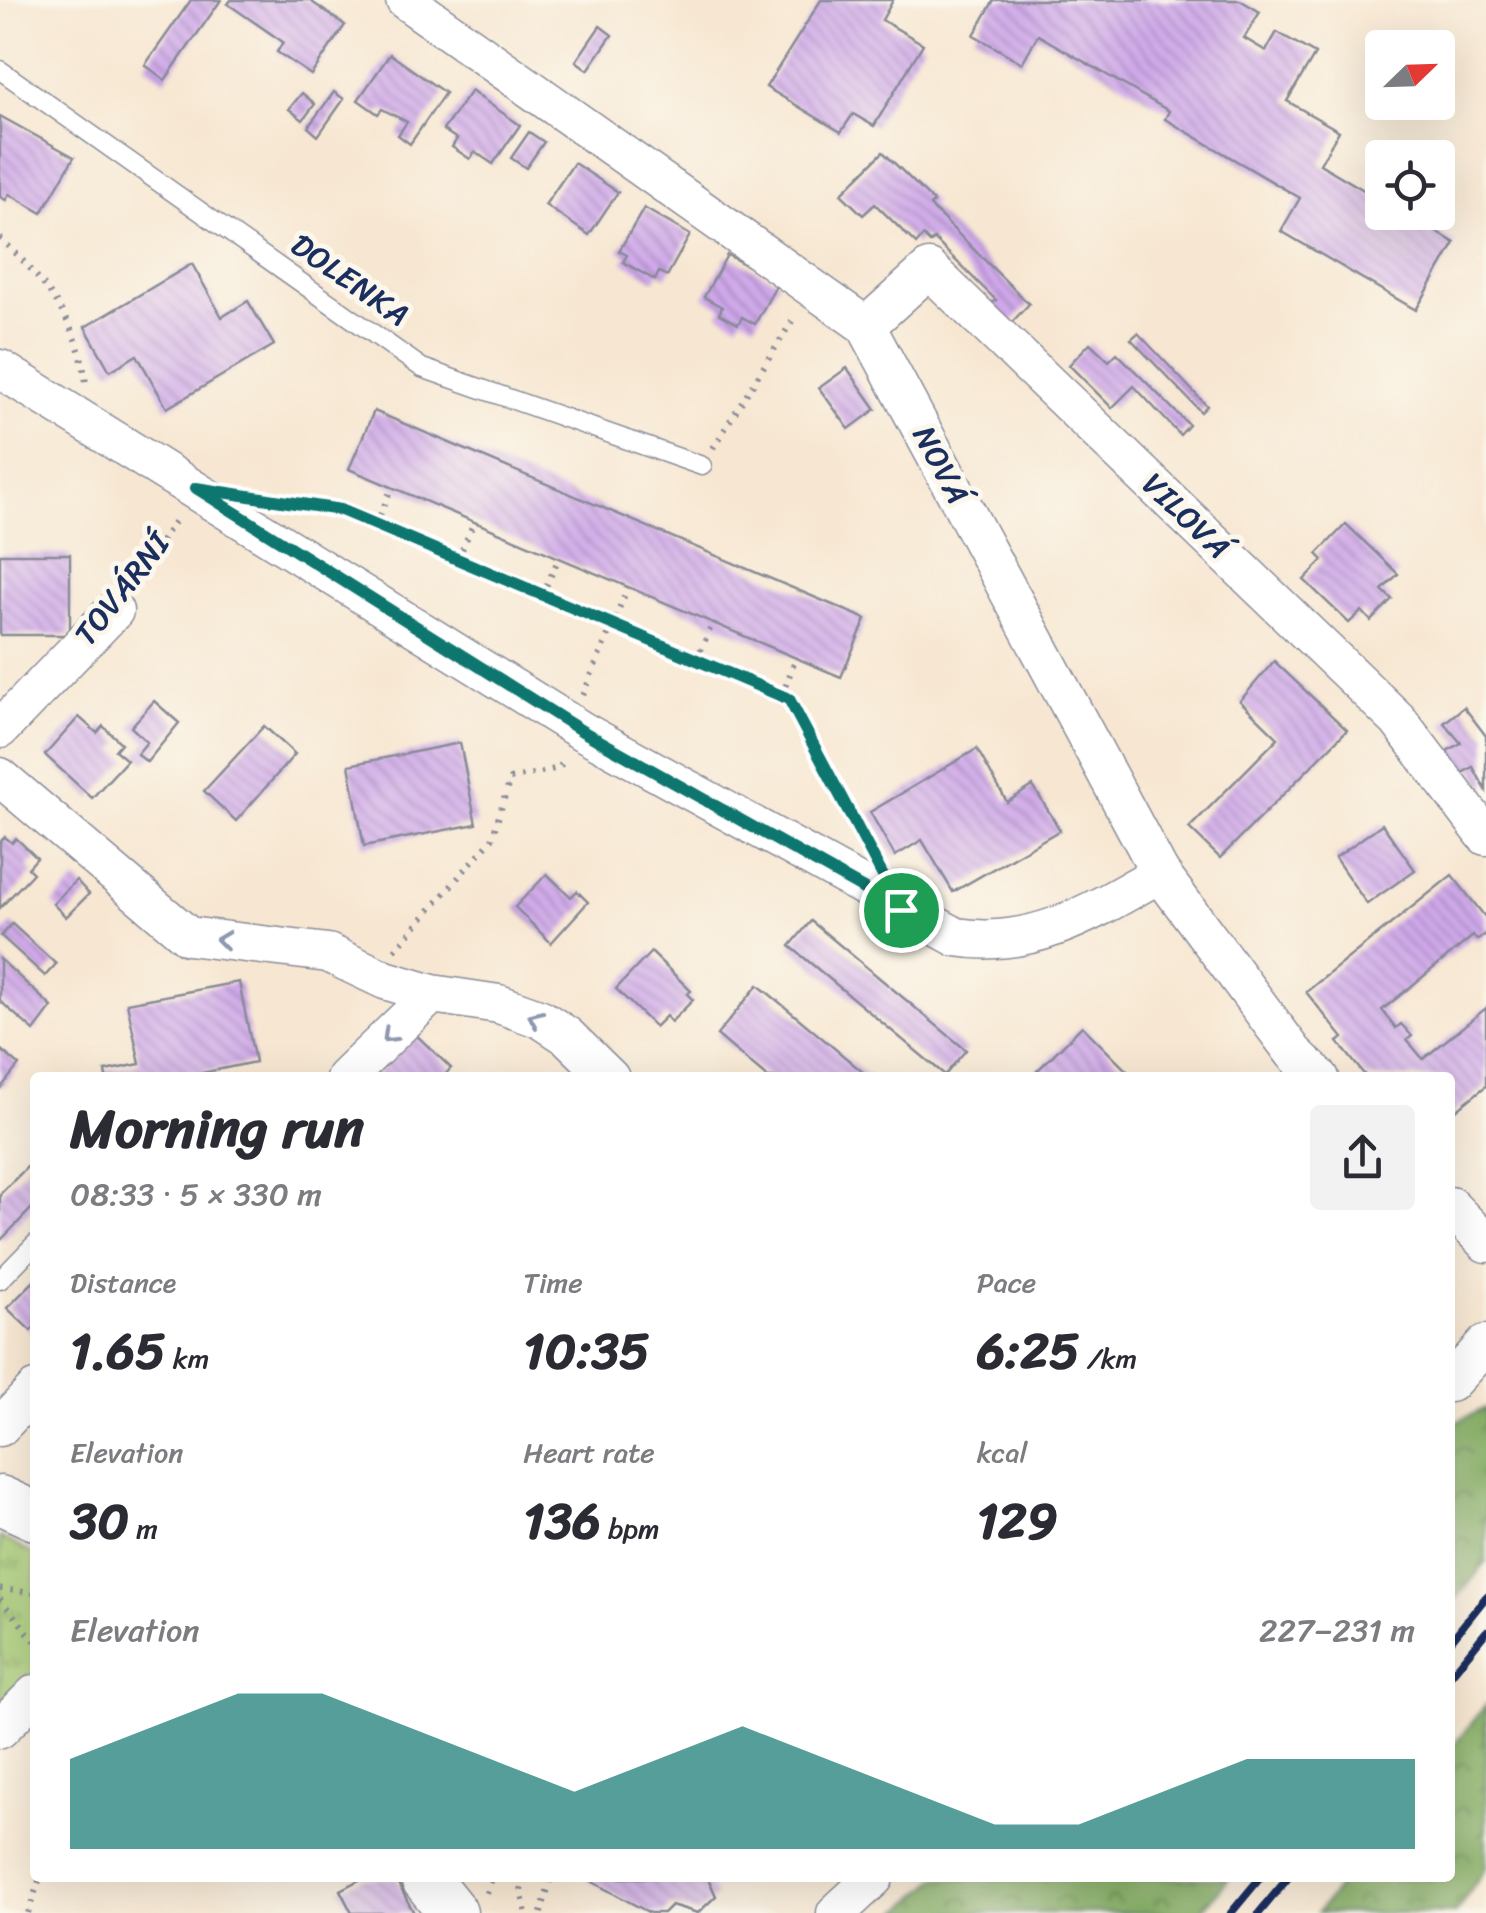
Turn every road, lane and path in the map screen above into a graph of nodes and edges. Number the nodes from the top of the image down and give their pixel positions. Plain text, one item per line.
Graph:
1 (405, 0) edge
2 (0, 70) edge
3 (0, 238) edge
4 (813, 287) junction
5 (866, 326) junction
6 (0, 369) edge
7 (90, 425) junction
8 (702, 466) joint
9 (196, 488) junction
10 (392, 488) dead end
11 (268, 499) dead end
12 (474, 522) dead end
13 (376, 524) junction
14 (559, 558) dead end
15 (458, 559) junction
16 (628, 588) dead end
17 (542, 595) junction
18 (114, 610) joint
19 (713, 623) dead end
20 (613, 625) junction
21 (796, 658) dead end
22 (696, 660) junction
23 (782, 696) junction
24 (571, 724) junction
25 (0, 729) edge
26 (559, 768) dead end
27 (2, 785) edge
28 (1486, 836) edge
29 (873, 857) dead end
30 (1160, 873) junction
31 (398, 942) dead end
32 (432, 994) junction
33 (351, 1072) edge
34 (604, 1072) edge
35 (1314, 1072) edge
36 (1455, 1211) edge
37 (1486, 1242) edge
38 (30, 1249) edge
39 (0, 1280) edge
40 (1486, 1344) edge
41 (1455, 1377) edge
42 (30, 1395) edge
43 (0, 1426) edge
44 (0, 1500) edge
45 (30, 1514) edge
46 (0, 1589) edge
47 (30, 1592) edge
48 (0, 1599) edge
49 (30, 1635) edge
50 (30, 1699) edge
51 (0, 1730) edge
52 (39, 1882) edge
53 (428, 1882) edge
54 (523, 1882) edge
55 (550, 1882) edge
56 (870, 1882) edge
57 (28, 1913) edge
58 (453, 1913) edge
59 (526, 1913) edge
60 (541, 1913) edge
61 (836, 1913) edge

1 - 4 street, NOVÁ
2 - 8 lane, DOLENKA
3 - 7 path
4 - 5 street, NOVÁ
4 - 8 path
5 - 28 street, VILOVÁ
5 - 30 street, NOVÁ
6 - 7 street
7 - 9 street
9 - 18 path, TOVÁRNÍ
9 - 24 street
10 - 13 path
11 - 13 path
12 - 15 path
13 - 15 path
14 - 17 path
15 - 17 path
16 - 20 path
17 - 20 path
18 - 25 street, TOVÁRNÍ
19 - 22 path
20 - 22 path
20 - 24 path
21 - 23 path
22 - 23 path
23 - 29 path
24 - 30 street
26 - 31 path
32 -> 27 street
30 - 35 street, NOVÁ
32 -> 33 street
34 -> 32 street
36 - 37 street
38 - 39 lane
40 - 41 street
42 - 43 street
44 - 45 street
46 - 47 path
48 - 49 path
50 - 51 street
52 - 57 path
53 - 58 street
54 - 59 path
55 - 60 path
56 - 61 street

